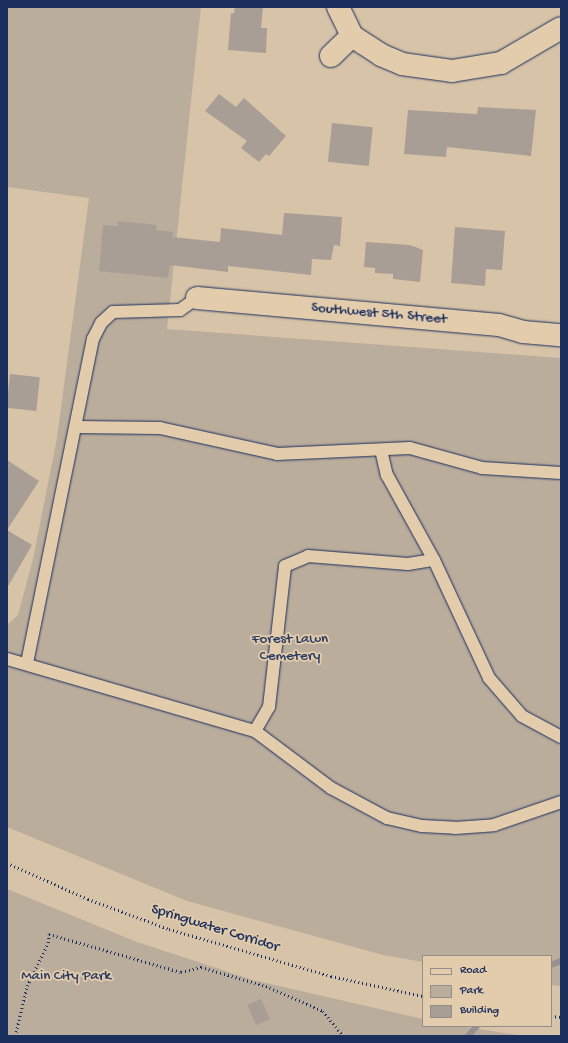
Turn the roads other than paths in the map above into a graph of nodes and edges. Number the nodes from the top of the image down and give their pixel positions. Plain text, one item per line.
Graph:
1 (338, 7) edge
2 (561, 28) edge
3 (352, 36) junction
4 (331, 56) dead end
5 (197, 298) joint
6 (561, 335) edge
7 (77, 427) junction
8 (381, 450) junction
9 (561, 473) edge
10 (434, 560) junction
11 (7, 659) edge
12 (27, 663) junction
13 (255, 730) junction
14 (561, 737) edge
15 (561, 802) edge

1 - 3 street
2 - 3 street
3 - 4 street
5 - 6 street, Southwest 5th Street
5 - 7 lane
7 - 8 lane
7 - 12 lane
8 - 9 lane
8 - 10 lane
10 - 13 lane
10 - 14 lane
11 - 12 lane
12 - 13 lane
13 - 15 lane

